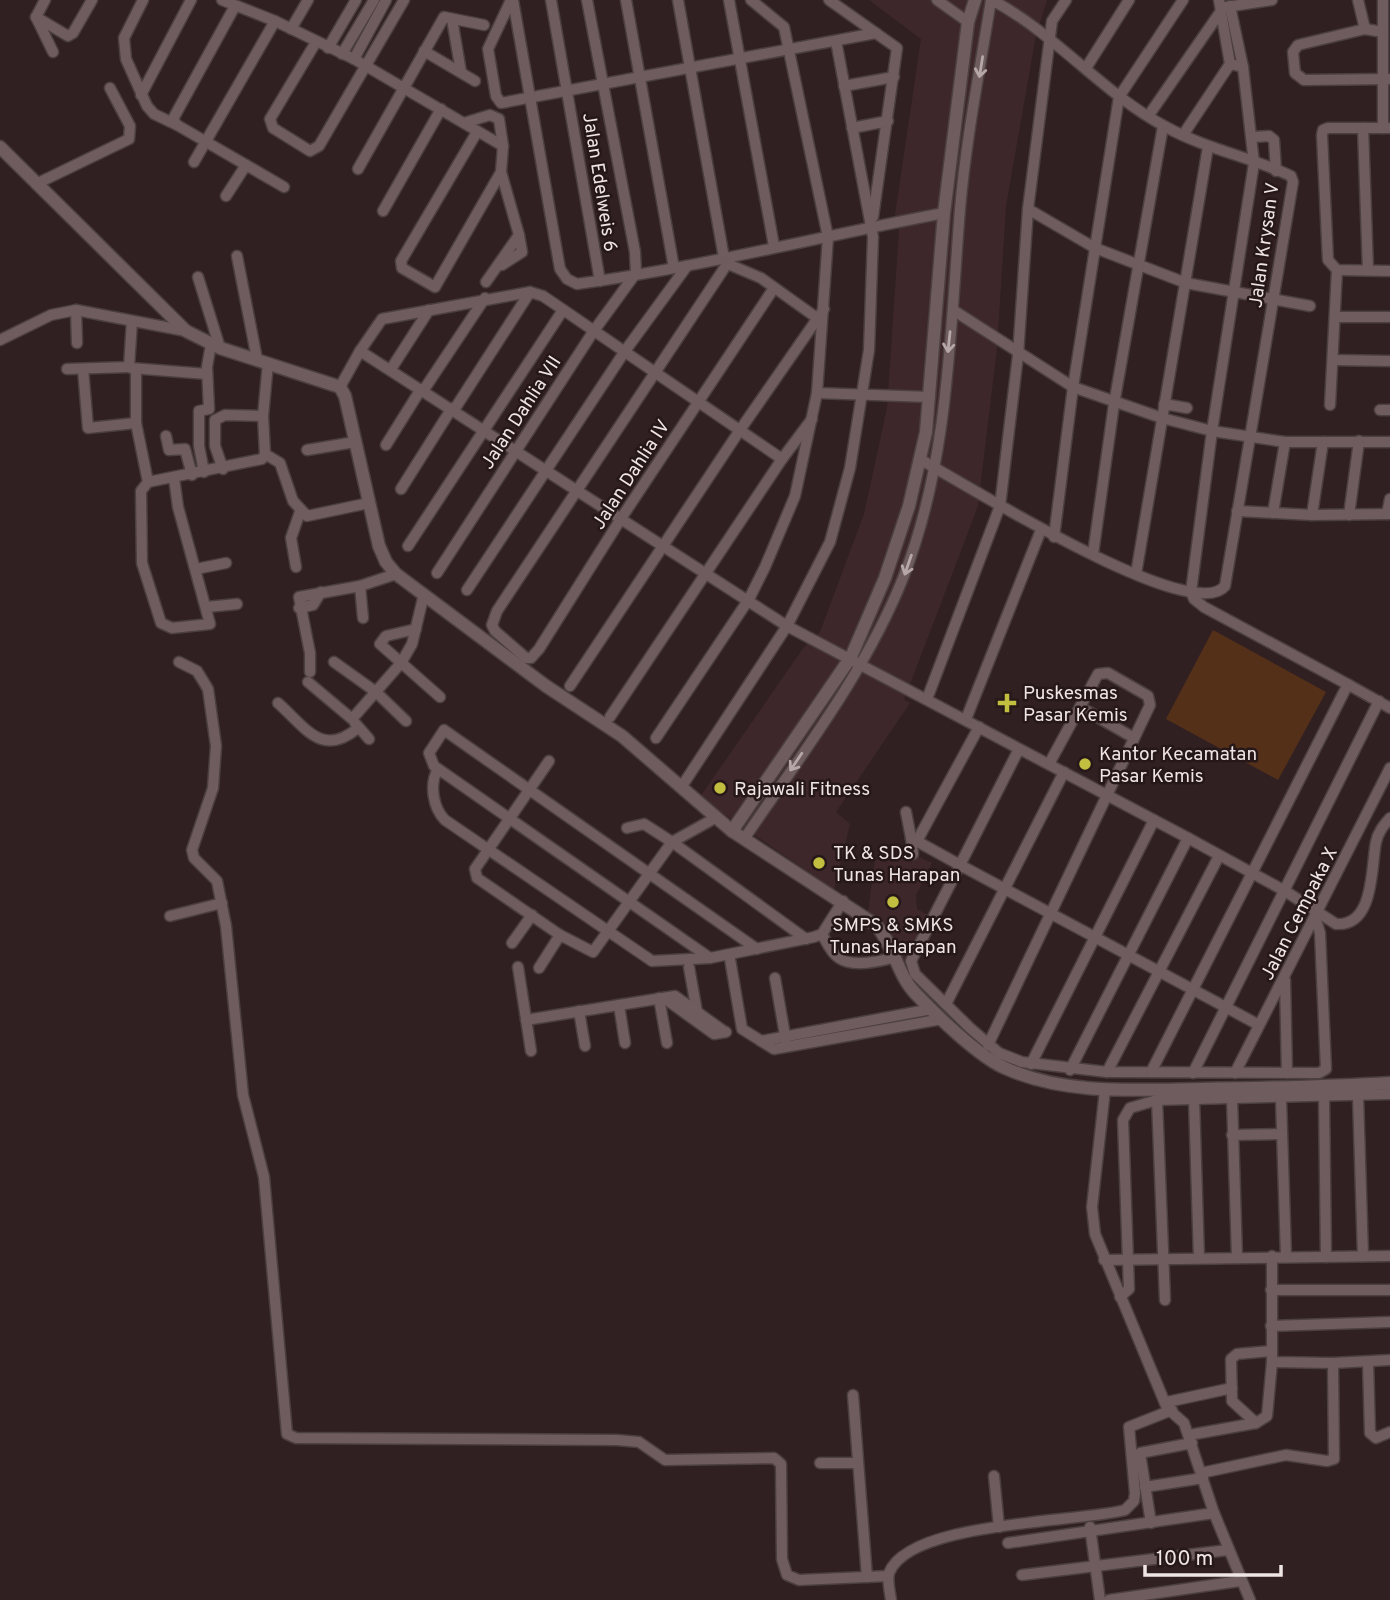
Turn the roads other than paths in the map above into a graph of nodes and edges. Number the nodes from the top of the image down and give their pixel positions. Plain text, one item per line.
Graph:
1 (46, 0) edge
2 (92, 0) edge
3 (143, 0) edge
4 (191, 0) edge
5 (222, 0) edge
6 (258, 0) edge
7 (308, 0) edge
8 (356, 0) edge
9 (374, 0) edge
10 (387, 0) edge
11 (404, 0) edge
12 (512, 0) edge
13 (551, 0) edge
14 (587, 0) edge
15 (626, 0) edge
16 (678, 0) edge
17 (729, 0) edge
18 (751, 0) edge
19 (829, 0) edge
20 (937, 0) edge
21 (975, 0) edge
22 (992, 0) edge
23 (1059, 0) edge
24 (1066, 0) edge
25 (1129, 0) edge
26 (1183, 0) edge
27 (1272, 0) edge
28 (1358, 0) edge
29 (1383, 0) edge
30 (1224, 5) edge
31 (235, 6) junction
32 (251, 11) junction
33 (36, 17) junction
34 (452, 19) junction
35 (369, 20) junction
36 (275, 21) junction
37 (968, 22) junction
38 (1052, 22) junction
39 (484, 25) dead end
40 (291, 29) junction
41 (1365, 29) junction
42 (1382, 32) junction
43 (876, 33) junction
44 (836, 41) junction
45 (1051, 41) junction
46 (316, 43) junction
47 (328, 48) junction
48 (789, 50) junction
49 (424, 51) junction
50 (53, 52) dead end
51 (342, 54) junction
52 (739, 59) junction
53 (354, 60) junction
54 (1230, 64) junction
55 (366, 67) junction
56 (1243, 67) junction
57 (690, 68) junction
58 (1086, 68) junction
59 (461, 72) junction
60 (639, 76) junction
61 (894, 77) junction
62 (1386, 79) edge
63 (475, 81) dead end
64 (602, 83) junction
65 (844, 86) junction
66 (403, 87) junction
67 (110, 88) dead end
68 (568, 89) junction
69 (141, 95) junction
70 (532, 96) junction
71 (1119, 97) junction
72 (442, 109) junction
73 (1149, 115) junction
74 (888, 121) junction
75 (464, 123) junction
76 (177, 125) junction
77 (1163, 126) junction
78 (852, 128) junction
79 (1363, 128) junction
80 (1386, 128) edge
81 (477, 132) junction
82 (1183, 135) junction
83 (1253, 137) junction
84 (208, 142) junction
85 (503, 146) junction
86 (0, 147) edge
87 (1208, 147) junction
88 (194, 162) dead end
89 (1254, 163) junction
90 (246, 165) junction
91 (358, 169) dead end
92 (1276, 171) junction
93 (501, 172) junction
94 (36, 184) junction
95 (284, 187) dead end
96 (226, 197) dead end
97 (960, 205) junction
98 (945, 209) junction
99 (1028, 209) junction
100 (383, 211) dead end
101 (872, 227) junction
102 (828, 237) junction
103 (774, 246) junction
104 (1096, 248) junction
105 (237, 256) dead end
106 (728, 260) junction
107 (687, 266) junction
108 (1138, 266) junction
109 (674, 268) junction
110 (1337, 270) junction
111 (1368, 271) junction
112 (1390, 271) edge
113 (636, 273) junction
114 (198, 277) dead end
115 (600, 281) junction
116 (486, 282) dead end
117 (1186, 283) junction
118 (774, 288) junction
119 (530, 292) junction
120 (1234, 293) junction
121 (485, 298) junction
122 (1274, 301) junction
123 (1310, 306) dead end
124 (76, 310) junction
125 (429, 310) junction
126 (563, 310) junction
127 (953, 310) junction
128 (820, 314) junction
129 (1336, 317) junction
130 (1390, 317) edge
131 (132, 321) junction
132 (186, 331) junction
133 (593, 332) junction
134 (0, 340) edge
135 (78, 342) dead end
136 (216, 346) junction
137 (360, 351) junction
138 (625, 351) junction
139 (1018, 355) junction
140 (1334, 360) junction
141 (262, 361) junction
142 (1390, 361) edge
143 (132, 368) junction
144 (67, 369) dead end
145 (83, 369) junction
146 (391, 369) junction
147 (207, 374) junction
148 (656, 374) junction
149 (342, 381) junction
150 (1073, 387) junction
151 (422, 390) junction
152 (817, 393) junction
153 (864, 395) junction
154 (930, 397) junction
155 (698, 401) junction
156 (1114, 404) junction
157 (1164, 404) junction
158 (1330, 405) dead end
159 (1187, 408) dead end
160 (453, 409) junction
161 (263, 416) junction
162 (813, 417) junction
163 (1162, 418) junction
164 (136, 423) junction
165 (740, 429) junction
166 (485, 431) junction
167 (1212, 431) junction
168 (166, 436) dead end
169 (1249, 437) junction
170 (1359, 441) junction
171 (355, 442) junction
172 (1285, 442) junction
173 (1322, 442) junction
174 (1390, 442) edge
175 (386, 445) dead end
176 (200, 446) junction
177 (185, 449) junction
178 (307, 450) dead end
179 (516, 450) junction
180 (265, 454) junction
181 (782, 458) junction
182 (921, 460) junction
183 (934, 467) junction
184 (223, 469) junction
185 (548, 469) junction
186 (204, 472) junction
187 (192, 475) junction
188 (174, 478) junction
189 (148, 482) junction
190 (401, 489) dead end
191 (579, 491) junction
192 (1390, 499) edge
193 (369, 503) junction
194 (1000, 506) junction
195 (1237, 511) junction
196 (300, 512) junction
197 (1273, 513) junction
198 (1389, 514) edge
199 (1312, 515) junction
200 (1349, 515) junction
201 (622, 517) junction
202 (1041, 530) junction
203 (1054, 537) junction
204 (664, 544) junction
205 (408, 546) dead end
206 (1093, 554) junction
207 (226, 564) dead end
208 (296, 567) dead end
209 (196, 569) junction
210 (706, 572) junction
211 (437, 573) dead end
212 (396, 574) junction
213 (1136, 574) junction
214 (360, 586) junction
215 (467, 590) dead end
216 (1191, 592) junction
217 (424, 594) junction
218 (750, 599) junction
219 (237, 604) dead end
220 (207, 607) junction
221 (363, 618) dead end
222 (787, 626) junction
223 (416, 629) junction
224 (857, 660) junction
225 (179, 662) dead end
226 (334, 662) dead end
227 (401, 663) junction
228 (1349, 685) junction
229 (570, 686) dead end
230 (376, 692) junction
231 (440, 697) dead end
232 (928, 699) junction
233 (278, 704) dead end
234 (1387, 706) edge
235 (1080, 707) junction
236 (610, 717) dead end
237 (966, 719) junction
238 (407, 721) dead end
239 (355, 724) junction
240 (979, 727) junction
241 (656, 738) dead end
242 (1134, 738) junction
243 (369, 739) dead end
244 (1019, 749) junction
245 (549, 761) dead end
246 (1049, 764) junction
247 (1390, 768) edge
248 (438, 769) junction
249 (1064, 772) junction
250 (684, 783) dead end
251 (528, 788) junction
252 (1108, 794) junction
253 (906, 812) dead end
254 (716, 817) junction
255 (1390, 818) edge
256 (509, 819) junction
257 (1154, 820) junction
258 (627, 828) dead end
259 (732, 831) junction
260 (1188, 838) junction
261 (744, 839) junction
262 (914, 840) junction
263 (672, 842) junction
264 (488, 848) junction
265 (913, 854) dead end
266 (1219, 856) junction
267 (960, 865) junction
268 (650, 872) junction
269 (1253, 874) junction
270 (1004, 889) junction
271 (1285, 891) junction
272 (631, 901) junction
273 (843, 901) junction
274 (222, 903) junction
275 (1049, 914) junction
276 (532, 915) junction
277 (1316, 915) junction
278 (170, 916) dead end
279 (608, 931) junction
280 (822, 934) junction
281 (560, 936) junction
282 (1095, 938) junction
283 (806, 939) junction
284 (512, 943) dead end
285 (757, 949) junction
286 (1127, 956) junction
287 (896, 957) junction
288 (710, 958) junction
289 (730, 959) dead end
290 (518, 967) dead end
291 (689, 967) dead end
292 (539, 968) dead end
293 (1158, 973) junction
294 (775, 978) dead end
295 (1284, 978) junction
296 (1193, 990) junction
297 (662, 998) junction
298 (946, 1004) junction
299 (619, 1005) junction
300 (1227, 1007) junction
301 (932, 1009) junction
302 (579, 1011) junction
303 (697, 1012) junction
304 (942, 1019) junction
305 (526, 1020) junction
306 (1259, 1025) junction
307 (742, 1029) junction
308 (725, 1032) junction
309 (786, 1042) junction
310 (625, 1043) dead end
311 (667, 1043) dead end
312 (988, 1045) junction
313 (585, 1046) dead end
314 (531, 1051) dead end
315 (1031, 1064) junction
316 (1070, 1070) junction
317 (1107, 1072) junction
318 (1152, 1072) junction
319 (1193, 1073) junction
320 (1235, 1073) junction
321 (1287, 1073) junction
322 (1390, 1083) edge
323 (1105, 1090) junction
324 (1257, 1093) junction
325 (1390, 1094) edge
326 (1358, 1096) junction
327 (1324, 1097) junction
328 (1232, 1098) junction
329 (1194, 1099) junction
330 (1282, 1099) junction
331 (1157, 1100) junction
332 (1282, 1134) junction
333 (1232, 1135) junction
334 (1272, 1256) junction
335 (1286, 1256) junction
336 (1363, 1256) junction
337 (1390, 1256) edge
338 (1237, 1257) junction
339 (1326, 1257) junction
340 (1163, 1258) junction
341 (1199, 1258) junction
342 (1128, 1259) junction
343 (1104, 1260) junction
344 (1271, 1290) junction
345 (1390, 1290) edge
346 (1120, 1297) junction
347 (1166, 1300) dead end
348 (1390, 1322) edge
349 (1271, 1326) junction
350 (1272, 1356) junction
351 (1390, 1360) edge
352 (1368, 1362) junction
353 (1333, 1363) junction
354 (1232, 1388) junction
355 (853, 1395) dead end
356 (1170, 1406) junction
357 (1256, 1423) junction
358 (1390, 1433) edge
359 (1191, 1439) junction
360 (1140, 1453) junction
361 (1131, 1462) junction
362 (820, 1463) dead end
363 (857, 1463) junction
364 (994, 1476) dead end
365 (1202, 1476) junction
366 (1145, 1487) junction
367 (1214, 1513) junction
368 (1089, 1516) junction
369 (1151, 1523) junction
370 (999, 1527) junction
371 (1091, 1531) junction
372 (1008, 1543) dead end
373 (1228, 1550) junction
374 (1095, 1564) junction
375 (1022, 1575) dead end
376 (888, 1576) junction
377 (867, 1577) junction
378 (1240, 1581) junction
379 (891, 1600) edge
380 (1100, 1600) edge
381 (1109, 1600) edge
382 (1250, 1600) edge

1 - 33 street
2 - 33 street
3 - 69 street
4 - 69 street
5 - 31 street
6 - 32 street
7 - 40 street
8 - 47 street
9 - 35 street
10 - 35 street
11 - 55 street
12 - 70 street
12 - 70 street
13 - 68 street, Jalan Edelweis 6
14 - 64 street
15 - 60 street
16 - 57 street
17 - 52 street
18 - 48 street
19 - 43 street
20 - 37 street
21 - 37 street
22 - 45 street, Jalan Krysan V
22 -> 97 street
23 - 38 street
24 - 38 street
25 - 58 street
26 - 71 street
27 - 30 street
28 - 41 street
29 - 42 street
30 - 54 street
30 - 56 street
30 - 73 street
31 - 32 street
31 - 76 street
32 - 36 street
33 - 50 street
34 - 39 street
34 - 49 street
34 - 59 street
35 - 51 street
35 - 53 street
36 - 40 street
36 - 84 street
37 - 98 street
38 - 45 street
40 - 46 street
41 - 42 street
41 - 62 street
42 - 62 street
43 - 44 street
43 - 61 street
44 - 48 street
44 - 65 street
45 - 58 street, Jalan Krysan V
45 - 99 street
46 - 47 street
46 - 55 street
47 - 51 street
48 - 52 street
48 - 102 street
49 - 59 street
49 - 66 street
51 - 53 street
52 - 57 street
52 - 103 street
53 - 55 street
54 - 56 street
54 - 82 street
55 - 66 street
56 - 83 street
57 - 60 street
57 - 106 street
58 - 71 street, Jalan Krysan V
59 - 63 street
60 - 64 street
60 - 109 street
61 - 65 street
61 - 74 street
62 - 80 street
64 - 68 street
64 - 113 street
65 - 78 street
66 - 72 street
66 - 91 street
67 - 94 street
68 - 70 street
68 - 115 street, Jalan Edelweis 6
69 - 76 street
70 - 115 street
71 - 73 street, Jalan Krysan V
71 - 104 street
72 - 75 street
72 - 100 street
73 - 77 street, Jalan Krysan V
74 - 78 street
74 - 101 street
75 - 81 street
75 - 85 street
76 - 84 street
77 - 82 street, Jalan Krysan V
77 - 108 street
78 - 101 street
79 - 80 street
79 - 110 street
79 - 111 street
81 - 85 street
81 - 93 street
82 - 87 street, Jalan Krysan V
83 - 89 street
83 - 92 street
84 - 88 street
84 - 90 street
85 - 93 street
86 - 94 street
87 - 89 street, Jalan Krysan V
87 - 117 street
89 - 92 street, Jalan Krysan V
89 - 120 street
90 - 95 street
90 - 96 street
92 - 122 street, Jalan Krysan V
93 - 116 street
94 - 132 street
97 - 98 street
97 - 127 street
98 - 101 street
98 - 154 street
99 - 104 street
99 - 139 street
101 - 102 street
101 - 153 street
102 - 103 street
102 - 128 street
103 - 106 street
104 - 108 street
104 - 150 street
105 - 141 street
106 - 107 street
106 - 118 street
106 - 148 street
107 - 109 street
107 - 138 street
108 - 117 street
108 - 156 street
109 - 113 street
110 - 111 street
110 - 129 street
111 - 112 street
113 - 115 street
113 - 133 street, Jalan Dahlia VII
114 - 136 street
117 - 120 street
117 - 157 street
118 - 128 street
118 - 155 street, Jalan Dahlia IV
119 - 121 street
119 - 126 street
119 - 160 street
120 - 122 street
120 - 167 street
121 - 125 street
121 - 151 street
122 - 123 street
122 - 169 street, Jalan Krysan V
124 - 131 street
124 - 134 street
124 - 135 street
125 - 137 street
125 - 146 street
126 - 133 street
126 - 166 street
127 - 139 street
127 -> 183 street
128 - 152 street
128 - 165 street
129 - 130 street
129 - 140 street
131 - 132 street
131 - 143 street
132 - 136 street
133 - 138 street
133 - 179 street, Jalan Dahlia VII
136 - 141 street
136 - 147 street
137 - 146 street
137 - 149 street
138 - 148 street
138 - 185 street
139 - 150 street
139 - 194 street
140 - 142 street
140 - 158 street
141 - 149 street
141 - 161 street
143 - 145 street
143 - 147 street
143 - 164 street
144 - 145 street
145 - 164 street
146 - 151 street
147 - 176 street
148 - 155 street
148 - 191 street
149 - 171 street
150 - 156 street
150 - 203 street
151 - 160 street
151 - 175 street
152 - 153 street
152 - 162 street
153 - 154 street
153 - 222 street
154 - 182 street
155 - 165 street
155 - 201 street, Jalan Dahlia IV
156 - 163 street
156 - 206 street
157 - 159 street
157 - 163 street
160 - 166 street
160 - 190 street
161 - 180 street
161 - 184 street
162 - 181 street
162 - 218 street
163 - 167 street
163 - 213 street
164 - 189 street
165 - 181 street
165 - 204 street
166 - 179 street
166 - 205 street
167 - 169 street
167 - 216 street
168 - 177 street
169 - 172 street
169 - 195 street, Jalan Krysan V
170 - 173 street
170 - 174 street
170 - 200 street
171 - 178 street
171 - 193 street
172 - 173 street
172 - 197 street
173 - 199 street
176 - 177 street
176 - 186 street
177 - 187 street
179 - 185 street
179 - 211 street, Jalan Dahlia VII
180 - 184 street
180 - 196 street
181 - 210 street
182 - 183 street
182 - 224 street
183 - 194 street
183 -> 224 street
184 - 186 street
185 - 191 street
185 - 215 street
186 - 187 street
187 - 188 street
188 - 189 street
188 - 209 street
189 - 220 street
191 - 201 street
191 - 201 street, Jalan Dahlia IV
192 - 198 street
193 - 196 street
193 - 212 street
194 - 202 street
194 - 232 street
195 - 197 street
195 - 216 street, Jalan Krysan V
196 - 208 street
197 - 199 street
198 - 200 street
199 - 200 street
201 - 204 street
202 - 203 street
202 - 237 street
203 - 206 street
204 - 210 street
204 - 229 street
206 - 213 street
207 - 209 street
209 - 220 street
210 - 218 street
210 - 236 street
212 - 214 street
212 - 217 street
213 - 216 street
214 - 221 street
214 - 239 street
216 - 228 street
217 - 223 street
217 - 254 street
218 - 222 street
218 - 241 street
219 - 220 street
222 - 224 street
222 - 250 street
223 - 227 street
223 - 227 street
224 - 232 street
224 - 259 street
224 -> 261 street
225 - 274 street
226 - 230 street
227 - 230 street
227 - 231 street
228 - 234 street
228 - 269 street
230 - 238 street
230 - 239 street
232 - 237 street
233 - 239 street
234 - 271 street
235 - 242 street
235 - 242 street
235 - 246 street
237 - 240 street
239 - 243 street
240 - 244 street
240 - 262 street
242 - 252 street
244 - 246 street
244 - 267 street
245 - 251 street
246 - 249 street
247 - 277 street, Jalan Cempaka X
248 - 251 street
248 - 256 street
248 - 264 street
249 - 252 street
249 - 270 street
251 - 256 street
251 - 268 street
252 - 257 street
252 - 275 street
253 - 262 street
254 - 259 street
254 - 263 street
255 - 277 street
256 - 264 street
256 - 272 street
257 - 260 street
257 - 282 street
258 - 263 street
259 - 261 street
260 - 266 street
260 - 286 street
261 - 273 street
262 - 265 street
262 - 267 street
263 - 268 street
263 - 283 street
264 - 276 street
264 - 279 street
266 - 269 street
266 - 293 street
267 - 270 street
267 - 298 street
268 - 272 street
268 - 285 street
269 - 271 street
269 - 296 street
270 - 275 street
270 - 298 street
271 - 277 street
271 - 300 street
272 - 279 street
272 - 288 street
273 - 280 street
273 - 287 street
274 - 278 street
274 - 377 street
275 - 282 street
275 - 312 street
276 - 281 street
276 - 284 street
277 - 295 street, Jalan Cempaka X
277 - 321 street
279 - 281 street
279 - 288 street
280 - 283 street
280 - 287 street
281 - 292 street
282 - 286 street
282 - 315 street
283 - 285 street
285 - 288 street
286 - 293 street
286 - 316 street
287 - 301 street
289 - 307 street
290 - 305 street
291 - 303 street
293 - 296 street
293 - 317 street
294 - 309 street
295 - 306 street, Jalan Cempaka X
295 - 321 street
296 - 300 street
296 - 318 street
297 - 299 street
297 - 303 street
297 - 308 street
297 - 311 street
298 - 312 street
299 - 302 street
299 - 310 street
300 - 306 street
300 - 319 street
301 - 304 street
301 - 309 street
302 - 305 street
302 - 313 street
303 - 308 street
304 - 309 street
304 - 323 street
305 - 314 street
306 - 320 street, Jalan Cempaka X
307 - 308 street
307 - 309 street
312 - 315 street
315 - 316 street
316 - 317 street
317 - 318 street
318 - 319 street
319 - 320 street
320 - 321 street
322 - 324 street
323 - 324 street
323 - 343 street
324 - 328 street
324 - 330 street
325 - 326 street
326 - 327 street
326 - 336 street
327 - 330 street
327 - 339 street
328 - 329 street
328 - 333 street
329 - 331 street
329 - 341 street
330 - 332 street
331 - 340 street
331 - 342 street
332 - 333 street
332 - 335 street
333 - 338 street
334 - 335 street
334 - 338 street
334 - 344 street
335 - 339 street
336 - 337 street
336 - 339 street
338 - 341 street
340 - 341 street
340 - 342 street
340 - 347 street
342 - 343 street
342 - 346 street
343 - 346 street
344 - 345 street
344 - 349 street
346 - 356 street
348 - 349 street
349 - 350 street
350 - 353 street
350 - 354 street
350 - 357 street
351 - 352 street
352 - 353 street
352 - 358 street
353 - 365 street
354 - 356 street
354 - 357 street
355 - 363 street
356 - 359 street
356 - 361 street
357 - 359 street
359 - 360 street
359 - 365 street
360 - 361 street
360 - 366 street
361 - 368 street
362 - 363 street
363 - 377 street
364 - 370 street
365 - 366 street
365 - 367 street
366 - 369 street
367 - 369 street
367 - 373 street
368 - 370 street
368 - 371 street
369 - 371 street
370 - 376 street
371 - 372 street
371 - 374 street
373 - 374 street
373 - 378 street
374 - 375 street
374 - 380 street
376 - 377 street
376 - 379 street
378 - 381 street
378 - 382 street

